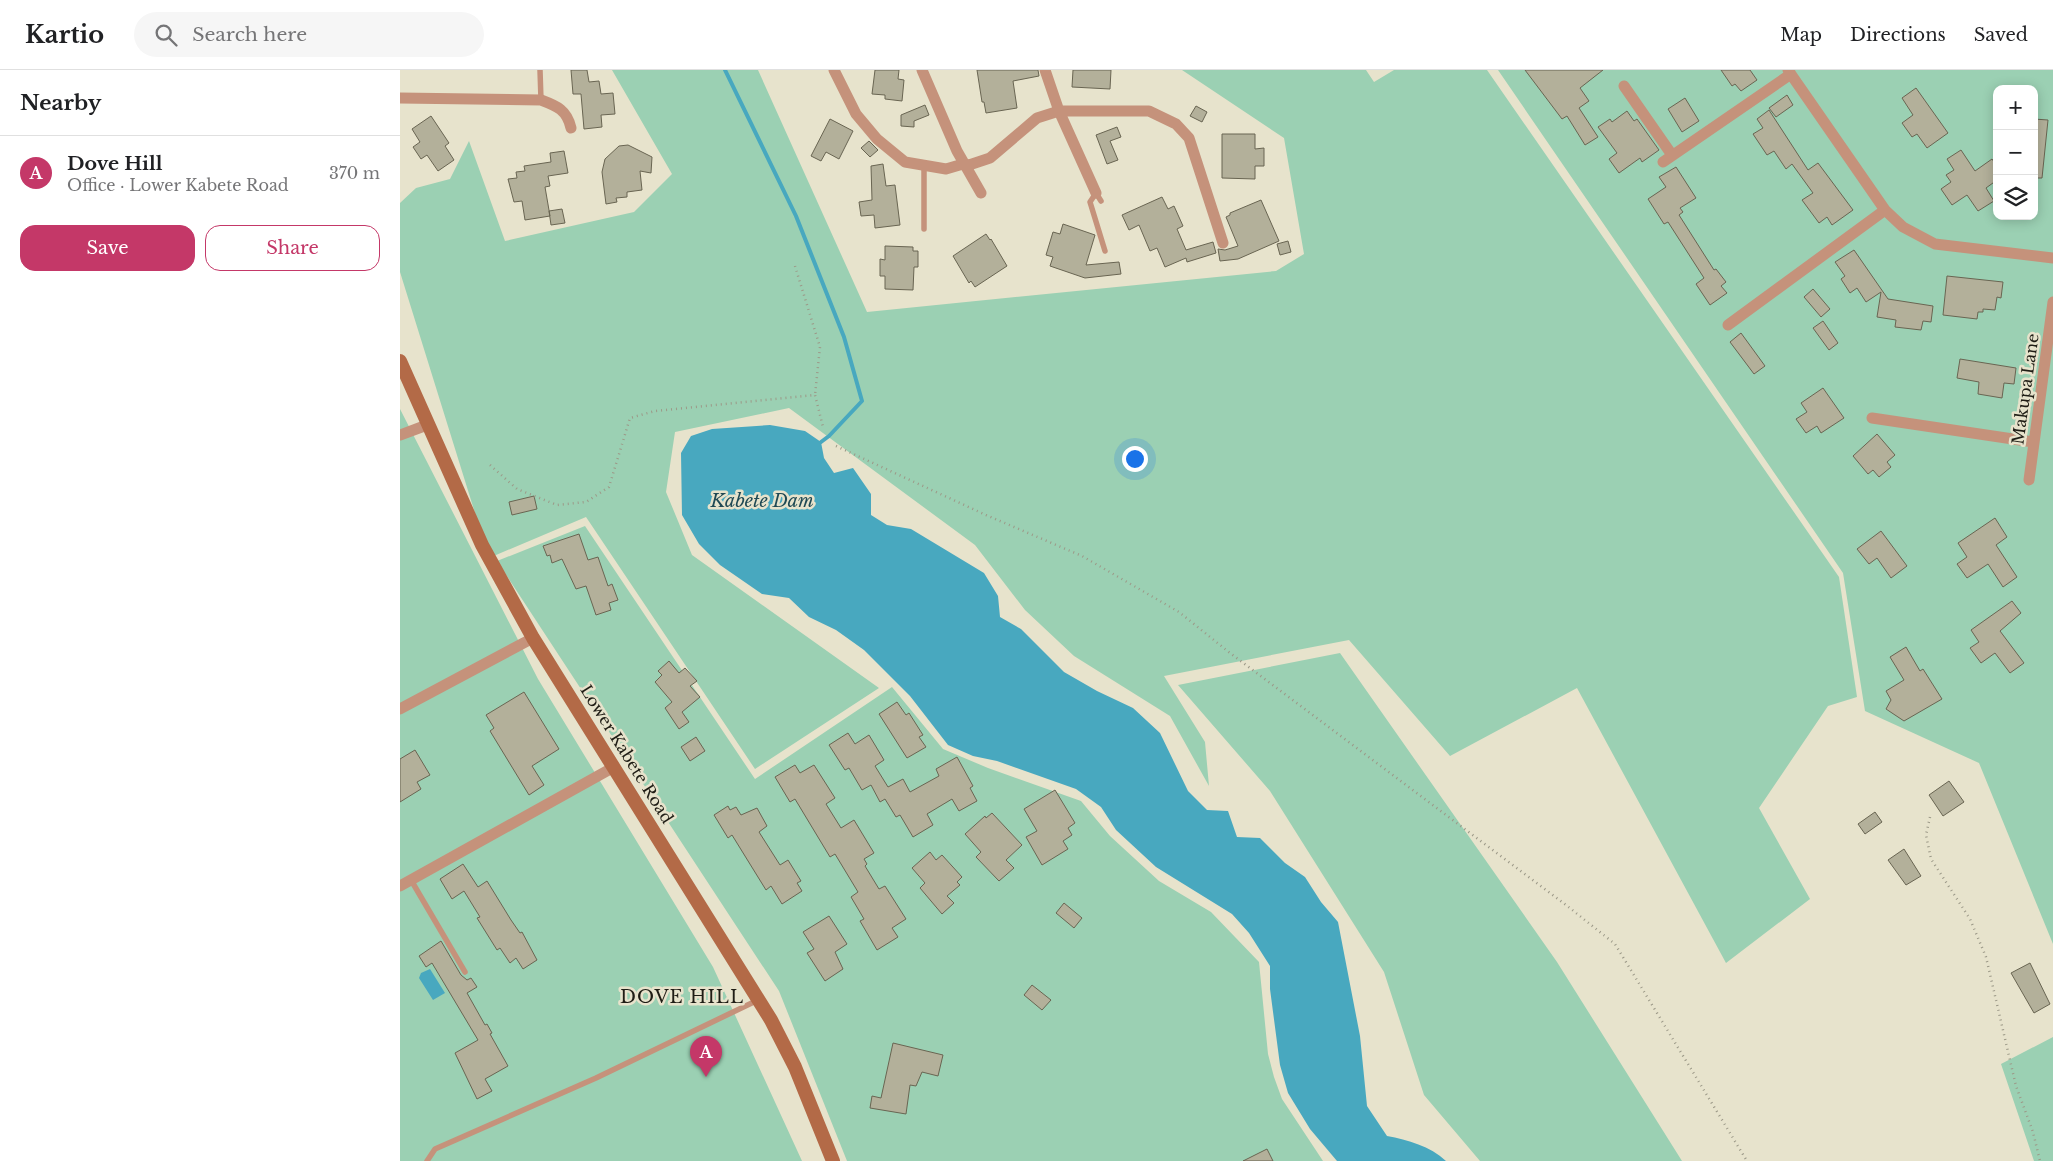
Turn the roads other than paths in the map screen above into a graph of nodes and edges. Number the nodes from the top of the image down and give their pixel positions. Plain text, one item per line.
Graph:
1 (540, 70) edge
2 (834, 70) edge
3 (922, 70) edge
4 (1044, 70) edge
5 (1790, 72) edge
6 (1624, 86) dead end
7 (400, 98) edge
8 (541, 100) junction
9 (1059, 111) junction
10 (571, 128) dead end
11 (964, 164) junction
12 (924, 165) junction
13 (982, 193) dead end
14 (1099, 197) joint
15 (1886, 210) junction
16 (924, 229) dead end
17 (1223, 243) dead end
18 (1105, 251) dead end
19 (2053, 258) edge
20 (2053, 302) edge
21 (1728, 325) dead end
22 (400, 361) edge
23 (1872, 418) dead end
24 (427, 424) junction
25 (400, 435) edge
26 (2034, 442) junction
27 (2029, 480) dead end
28 (534, 638) junction
29 (400, 709) edge
30 (614, 767) junction
31 (411, 880) junction
32 (400, 886) edge
33 (465, 972) dead end
34 (759, 1000) junction
35 (427, 1161) edge
36 (833, 1161) edge

1 - 8 lane
2 - 12 street
3 - 11 street
4 - 9 street
5 - 6 street
5 - 15 street
7 - 8 street
8 - 10 street
9 - 11 street
9 - 14 street
9 - 17 street
11 - 12 street
11 - 13 street
12 - 16 lane
14 - 18 lane
15 - 19 street
15 - 21 street
20 - 26 street, Makupa Lane
22 - 24 main road, Lower Kabete Road
23 - 26 street
24 - 25 street
24 - 28 main road, Lower Kabete Road
26 - 27 street, Makupa Lane
28 - 29 street
28 - 30 main road, Lower Kabete Road
30 - 31 street
30 - 34 main road, Lower Kabete Road
31 - 32 street
31 - 33 lane
34 - 35 lane
34 - 36 main road, Lower Kabete Road

